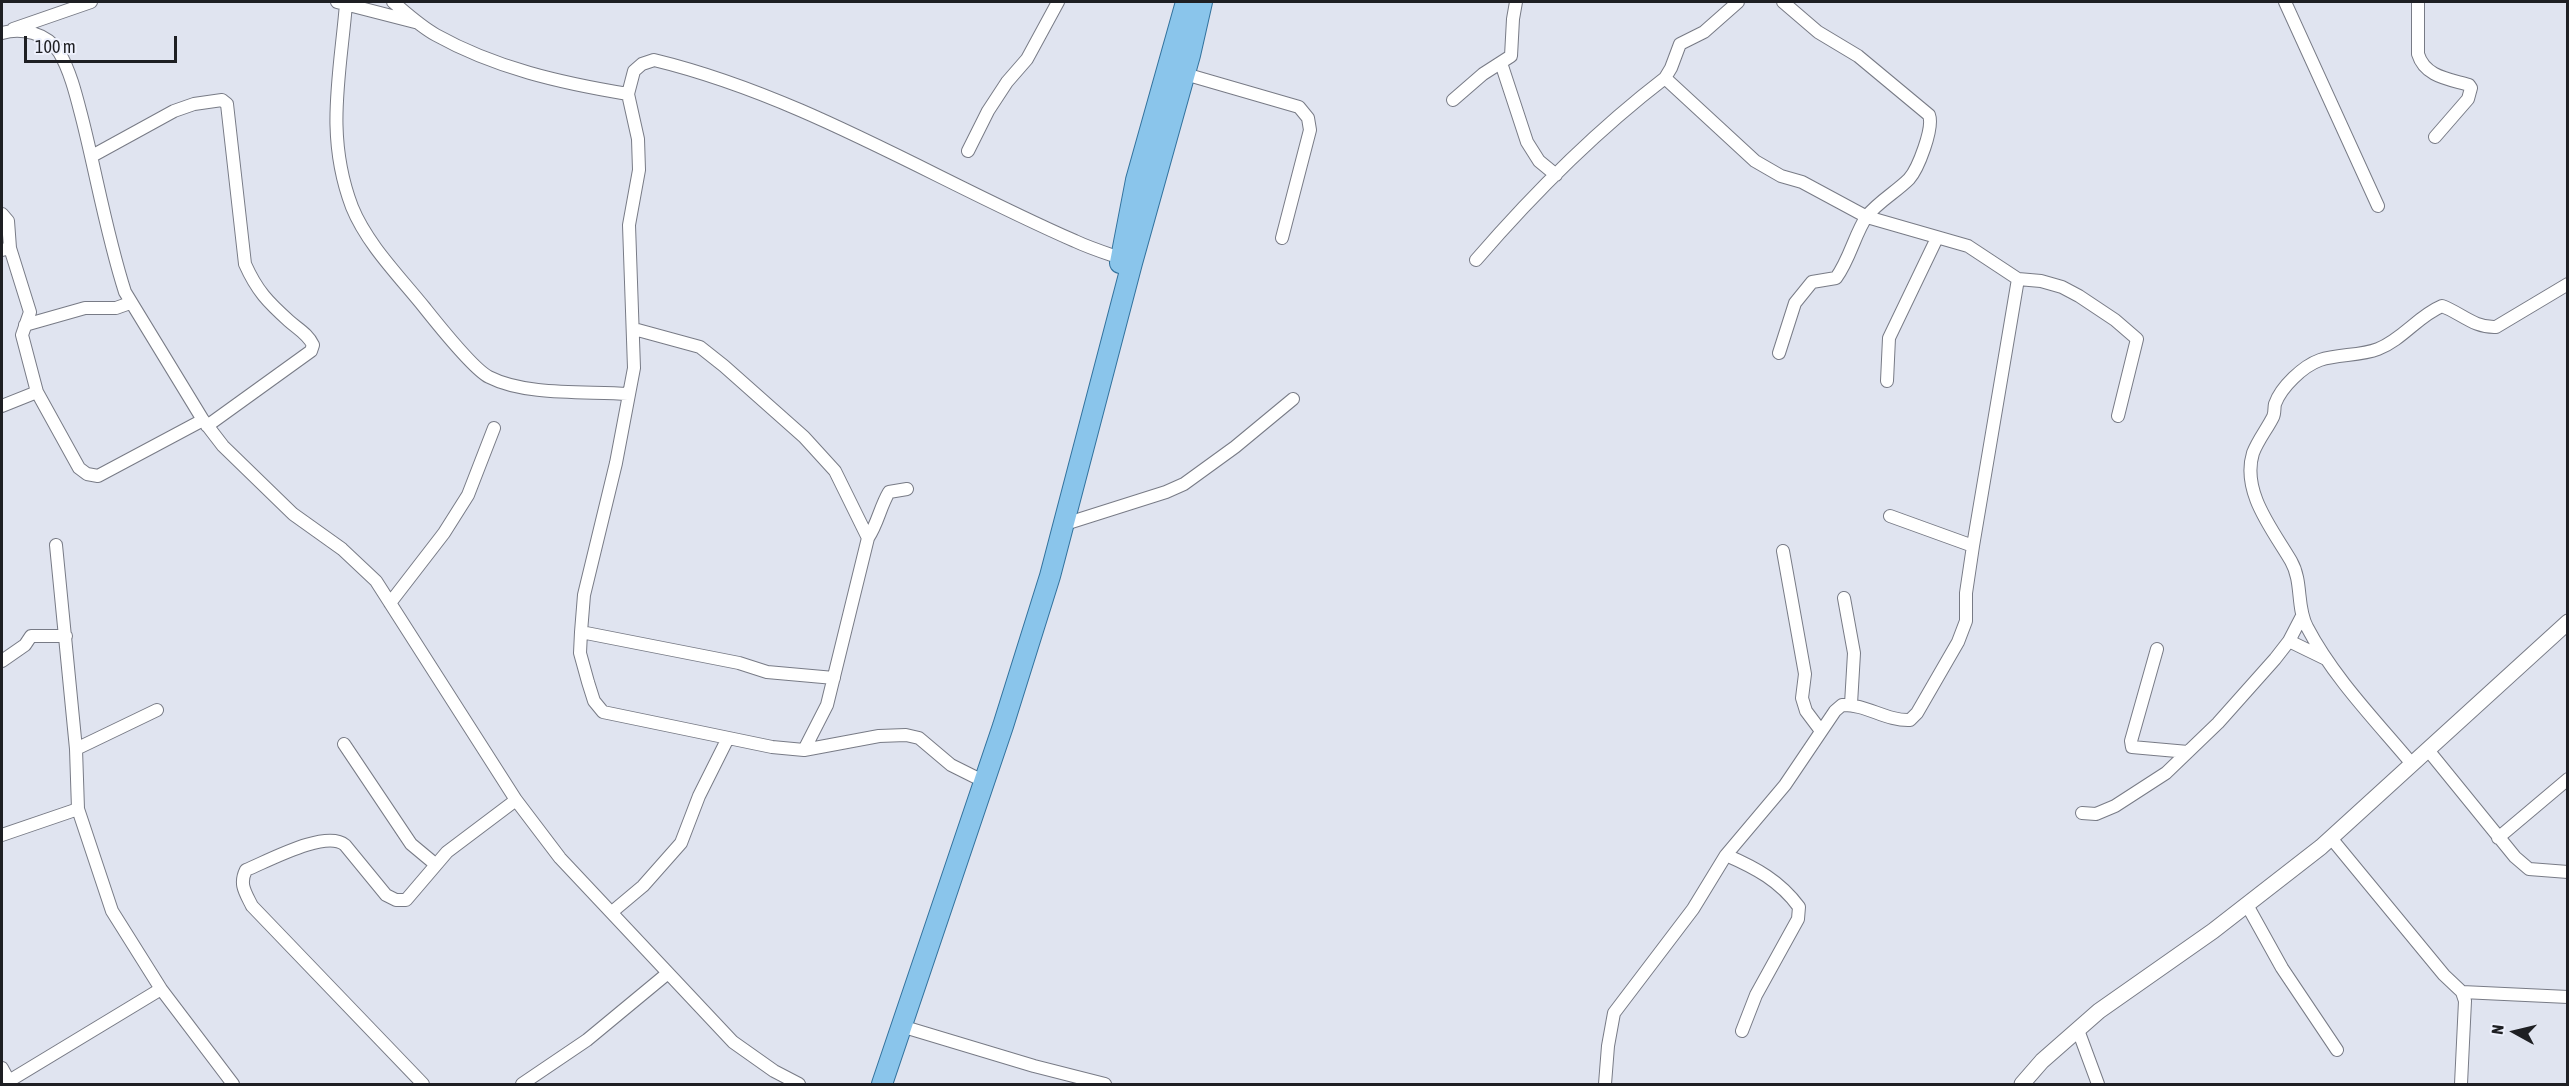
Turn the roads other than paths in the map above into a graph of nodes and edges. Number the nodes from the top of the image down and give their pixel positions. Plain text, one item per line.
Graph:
1 (92, 2) edge
2 (393, 2) edge
3 (1058, 2) edge
4 (1186, 2) edge
5 (1202, 2) edge
6 (1516, 2) edge
7 (1738, 2) edge
8 (1783, 2) edge
9 (2285, 2) edge
10 (2418, 2) edge
11 (342, 3) edge
12 (420, 23) junction
13 (6, 32) edge
14 (1501, 63) junction
15 (1185, 74) junction
16 (1665, 78) junction
17 (628, 94) junction
18 (1453, 100) dead end
19 (2434, 137) dead end
20 (968, 151) dead end
21 (92, 156) junction
22 (1556, 176) junction
23 (2378, 206) dead end
24 (2, 214) edge
25 (1867, 217) junction
26 (1282, 238) dead end
27 (1937, 238) junction
28 (6, 249) edge
29 (1476, 260) dead end
30 (1126, 261) junction
31 (2018, 279) junction
32 (2568, 284) edge
33 (130, 303) junction
34 (25, 325) junction
35 (634, 328) junction
36 (1779, 353) dead end
37 (1887, 381) dead end
38 (37, 392) junction
39 (628, 394) junction
40 (1293, 399) dead end
41 (2, 406) edge
42 (2118, 416) dead end
43 (205, 423) junction
44 (494, 428) dead end
45 (907, 489) dead end
46 (1890, 516) dead end
47 (1065, 524) junction
48 (868, 538) junction
49 (56, 545) dead end
50 (1973, 546) junction
51 (1784, 551) dead end
52 (1844, 598) dead end
53 (390, 603) junction
54 (2302, 616) junction
55 (2568, 622) edge
56 (581, 632) junction
57 (66, 636) junction
58 (2289, 641) junction
59 (2157, 649) dead end
60 (2328, 659) junction
61 (2, 661) edge
62 (834, 678) junction
63 (1851, 705) junction
64 (156, 710) dead end
65 (1821, 731) junction
66 (728, 738) junction
67 (344, 744) dead end
68 (76, 749) junction
69 (804, 750) junction
70 (2428, 750) junction
71 (2188, 752) junction
72 (2412, 764) junction
73 (975, 777) junction
74 (2568, 779) edge
75 (516, 800) junction
76 (78, 809) junction
77 (2082, 813) dead end
78 (4, 831) edge
79 (2331, 838) junction
80 (2498, 838) junction
81 (1726, 855) junction
82 (435, 864) junction
83 (2568, 872) edge
84 (941, 890) junction
85 (2247, 905) junction
86 (612, 912) junction
87 (668, 973) junction
88 (161, 989) junction
89 (2462, 992) junction
90 (2568, 997) edge
91 (901, 1026) junction
92 (2078, 1030) junction
93 (1742, 1031) dead end
94 (2337, 1050) dead end
95 (2, 1068) edge
96 (6, 1083) edge
97 (233, 1084) edge
98 (423, 1084) edge
99 (522, 1084) edge
100 (799, 1084) edge
101 (870, 1084) edge
102 (882, 1084) edge
103 (1105, 1084) edge
104 (1605, 1084) edge
105 (2022, 1084) edge
106 (2098, 1084) edge
107 (2461, 1084) edge

1 - 13 street
2 - 12 street
3 - 20 street
4 - 30 main road
5 - 15 main road
6 - 14 street
7 - 16 street
8 - 25 street
9 - 23 street
10 - 19 street
11 - 12 street
11 - 39 street
12 - 17 street
13 - 21 street
14 - 18 street
14 - 22 street
15 - 26 street
15 - 30 main road
16 - 22 street
16 - 25 street
17 - 30 street
17 - 35 street
21 - 33 street
21 - 43 street
22 - 29 street
24 - 28 street
25 - 27 street
25 - 36 street
27 - 31 street
27 - 37 street
28 - 34 street
30 - 47 main road
30 - 73 main road
31 - 42 street
31 - 50 street
32 - 54 street
33 - 34 street
33 - 43 street
34 - 38 street
35 - 39 street
35 - 48 street
38 - 41 street
38 - 43 street
39 - 56 street
40 - 47 street
43 - 53 street
44 - 53 street
45 - 48 street
46 - 50 street
47 - 84 main road
48 - 62 street
49 - 57 street
50 - 63 street
51 - 65 street
52 - 63 street
53 - 75 street
54 - 58 street
54 - 60 street
55 - 70 street
56 - 62 street
56 - 66 street
57 - 61 street
57 - 68 street
58 - 60 street
58 - 71 street
59 - 71 street
60 - 72 street
62 - 69 street
63 - 65 street
64 - 68 street
65 - 81 street
66 - 69 street
66 - 86 street
67 - 82 street
68 - 76 street
69 - 73 street
70 - 72 street
70 - 80 street
71 - 77 street
72 - 79 street
73 - 84 main road
74 - 80 street
75 - 82 street
75 - 86 street
76 - 78 street
76 - 88 street
79 - 85 street
79 - 89 street
80 - 83 street
81 - 93 street
81 - 104 street
82 - 98 street
84 - 91 main road
84 - 101 main road
85 - 92 street
85 - 94 street
86 - 87 street
87 - 99 street
87 - 100 street
88 - 96 street
88 - 97 street
89 - 90 street
89 - 107 street
91 - 102 main road
91 - 103 street
92 - 105 street
92 - 106 street
95 - 96 street

